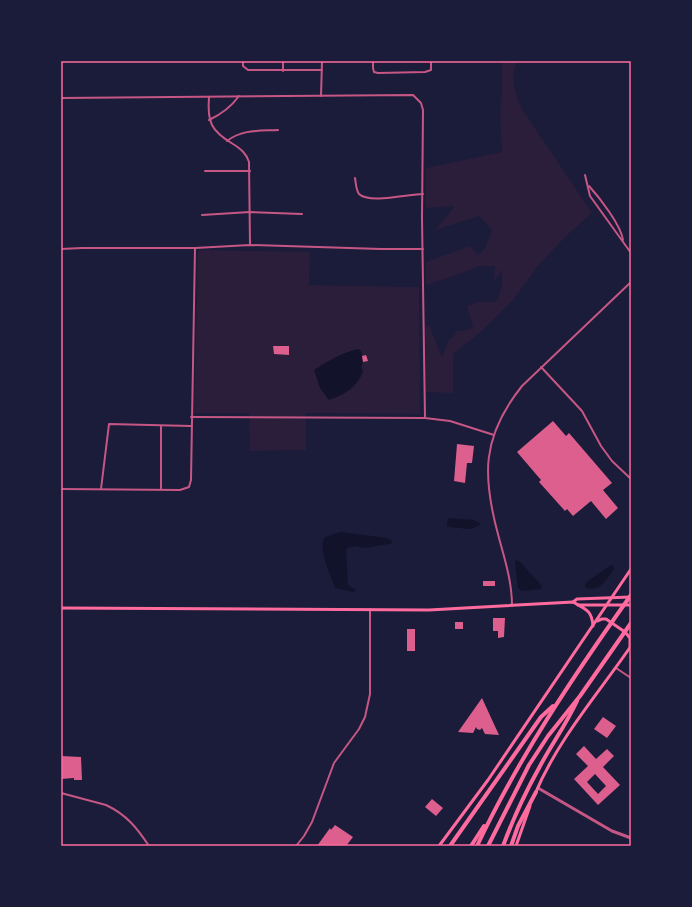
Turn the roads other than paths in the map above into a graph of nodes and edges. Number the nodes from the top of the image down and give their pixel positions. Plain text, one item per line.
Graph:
1 (243, 61) edge
2 (283, 61) edge
3 (322, 61) edge
4 (372, 61) edge
5 (430, 61) edge
6 (282, 70) junction
7 (322, 70) junction
8 (239, 96) junction
9 (321, 96) junction
10 (209, 97) junction
11 (61, 98) edge
12 (209, 120) junction
13 (278, 130) dead end
14 (227, 141) junction
15 (205, 171) dead end
16 (250, 171) junction
17 (585, 175) dead end
18 (355, 178) dead end
19 (588, 185) junction
20 (422, 194) junction
21 (603, 203) junction
22 (598, 206) junction
23 (250, 212) junction
24 (302, 214) dead end
25 (202, 215) dead end
26 (623, 240) junction
27 (250, 245) junction
28 (195, 248) junction
29 (61, 249) edge
30 (423, 249) junction
31 (631, 253) edge
32 (631, 282) edge
33 (541, 367) junction
34 (191, 417) junction
35 (425, 418) junction
36 (161, 426) junction
37 (191, 426) junction
38 (494, 435) junction
39 (631, 479) edge
40 (61, 489) edge
41 (101, 489) junction
42 (161, 489) junction
43 (631, 568) edge
44 (631, 596) edge
45 (614, 597) junction
46 (573, 602) junction
47 (608, 604) junction
48 (578, 605) junction
49 (631, 605) edge
50 (512, 606) junction
51 (61, 608) edge
52 (370, 609) junction
53 (596, 622) junction
54 (631, 622) edge
55 (593, 626) junction
56 (630, 640) edge
57 (631, 647) edge
58 (616, 668) junction
59 (631, 678) edge
60 (580, 696) junction
61 (556, 703) junction
62 (537, 790) junction
63 (61, 793) edge
64 (492, 814) junction
65 (631, 838) edge
66 (149, 846) edge
67 (296, 846) edge
68 (439, 846) edge
69 (450, 846) edge
70 (470, 846) edge
71 (477, 846) edge
72 (488, 846) edge
73 (503, 846) edge
74 (511, 846) edge
75 (516, 846) edge

1 - 6 street
2 - 6 street
3 - 7 street
4 - 5 street
6 - 7 street
7 - 9 street
8 - 9 street
8 - 10 street
8 - 12 street
9 - 20 street
10 - 11 street
10 - 12 street
12 - 14 street
13 - 14 street
14 - 16 street
15 - 16 street
16 - 23 street
17 - 19 street
18 - 20 street
19 - 21 street
19 - 22 street
20 - 30 street
21 - 22 street
21 - 26 street
22 - 26 street
23 - 24 street
23 - 25 street
23 - 27 street
26 - 31 street
27 - 28 street
27 - 30 street
28 - 29 street
28 - 34 street
30 - 35 street
32 - 33 street
33 - 38 street
33 - 39 street
34 - 35 street
34 - 37 street
35 - 38 street
36 - 37 street
36 - 41 street
36 - 42 street
37 - 42 street
38 - 50 street
40 - 41 street
41 - 42 street
43 - 45 main road
44 - 45 main road
44 - 61 highway
45 - 46 main road
45 - 47 main road
46 - 48 main road
46 - 50 main road
47 - 48 main road
47 - 49 main road
47 - 53 main road
48 - 55 main road
50 - 52 main road
51 - 52 main road
52 - 67 street
53 - 55 main road
53 - 56 main road
54 - 60 highway
55 - 68 main road
56 - 57 main road
57 - 58 main road
58 - 59 street
58 - 62 main road
60 - 72 highway
60 - 73 highway
61 - 64 highway
61 - 69 highway
62 - 65 street
62 - 74 highway
62 - 75 main road
63 - 66 street
64 - 70 highway
64 - 71 highway

